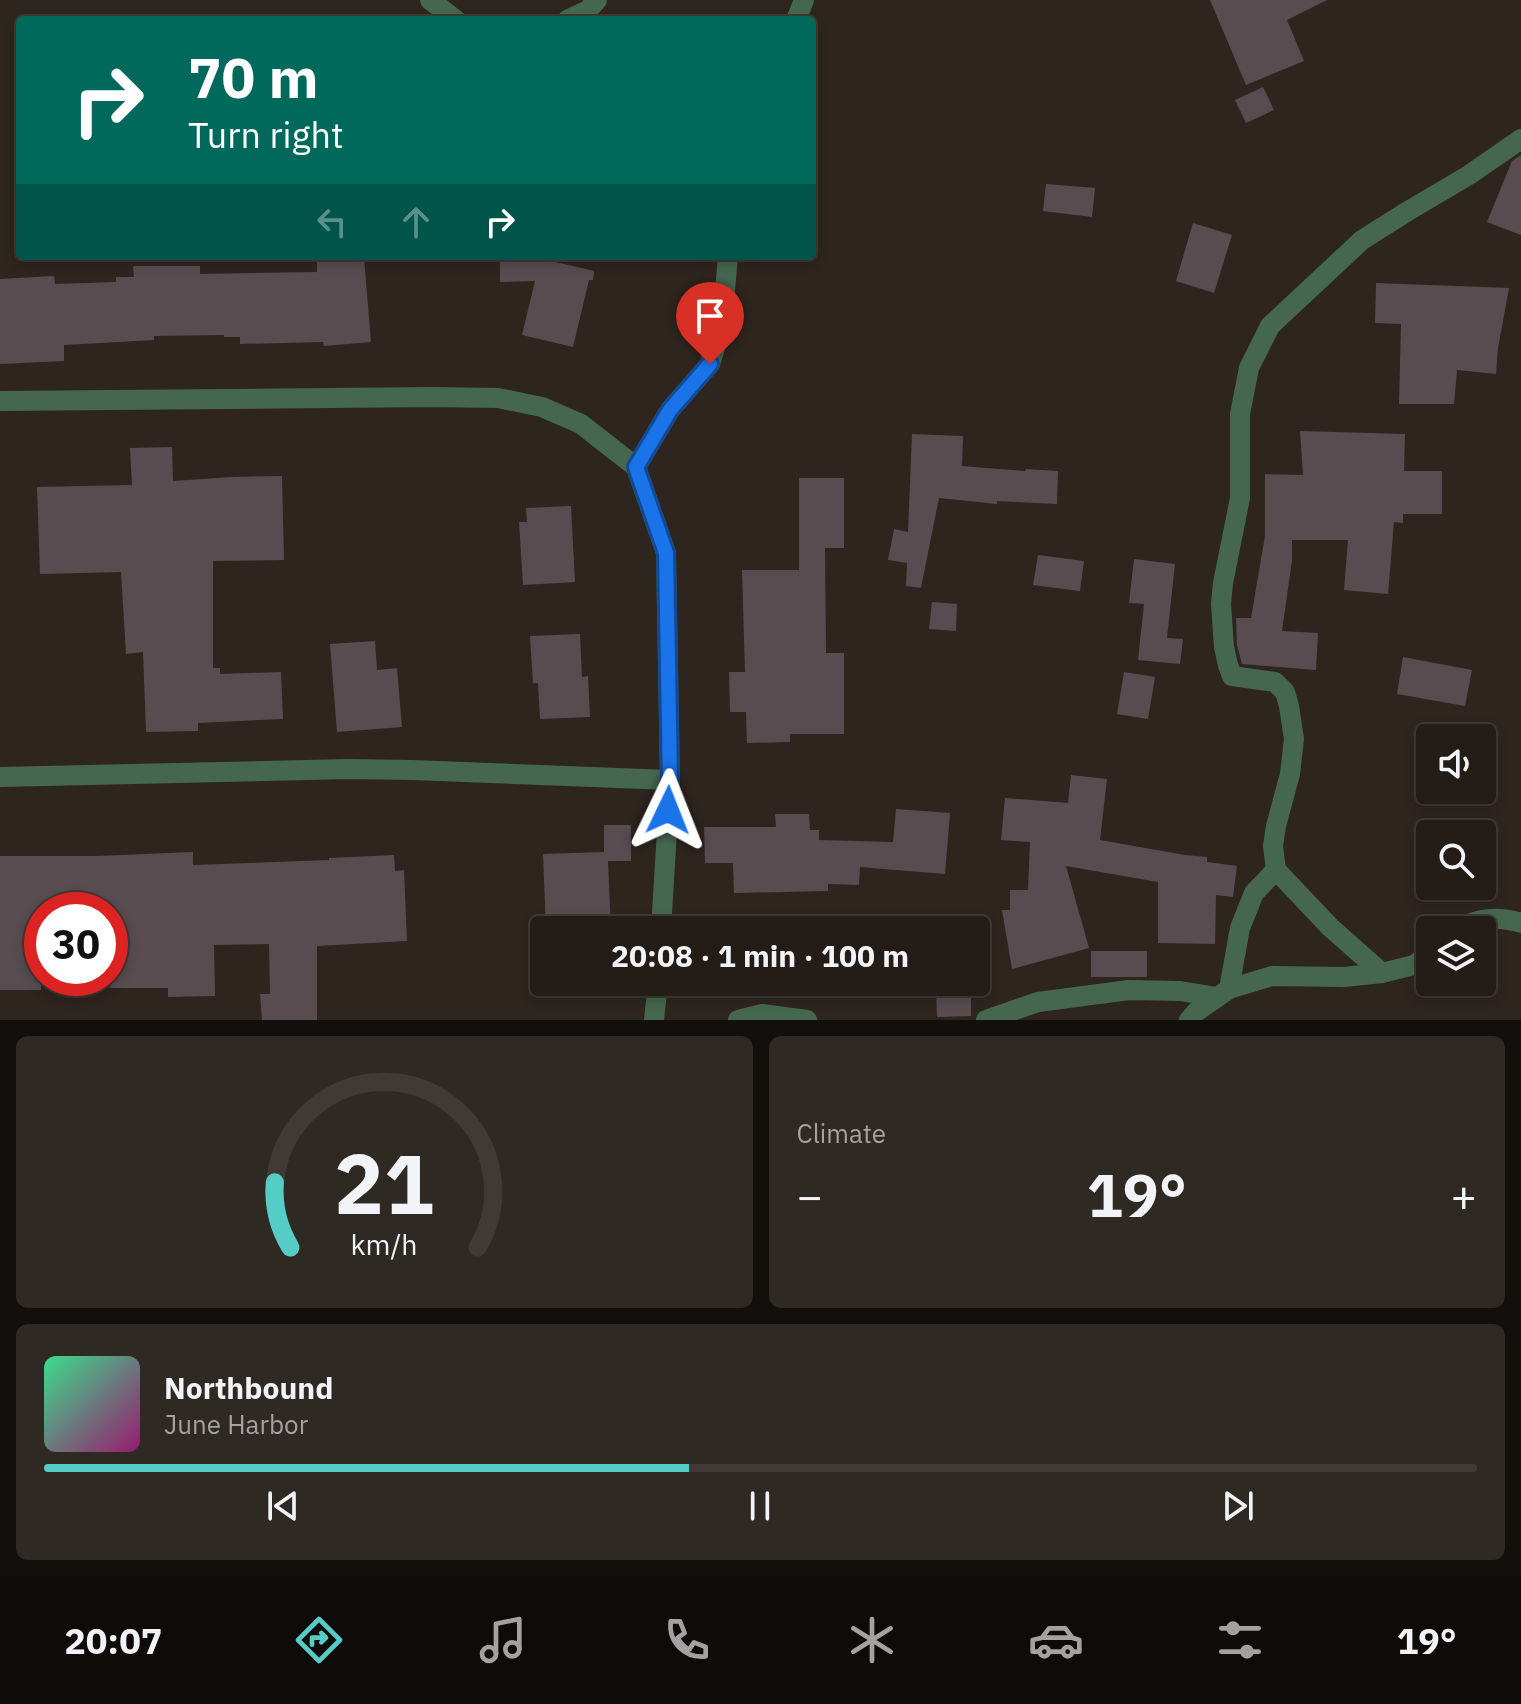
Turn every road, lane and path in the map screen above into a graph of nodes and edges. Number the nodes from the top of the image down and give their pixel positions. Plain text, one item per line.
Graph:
1 (430, 0) edge
2 (597, 0) edge
3 (451, 16) edge
4 (575, 16) edge
5 (1521, 139) edge
6 (728, 260) edge
7 (0, 401) edge
8 (636, 467) junction
9 (0, 777) edge
10 (670, 780) junction
11 (1276, 870) junction
12 (662, 916) edge
13 (1496, 919) edge
14 (1521, 923) edge
15 (1416, 964) edge
16 (1382, 973) junction
17 (1223, 993) junction
18 (657, 996) edge
19 (1194, 1017) edge
20 (654, 1020) edge
21 (738, 1020) edge
22 (807, 1020) edge
23 (986, 1020) edge

1 - 3 street
2 - 4 street
5 - 11 street
6 - 8 street
7 - 8 street
8 - 10 street
9 - 10 street
10 - 12 street
11 - 16 street
11 - 17 street
13 - 14 street
15 - 16 street
16 - 17 street
17 - 19 street
17 - 23 street
18 - 20 street
21 - 22 street

